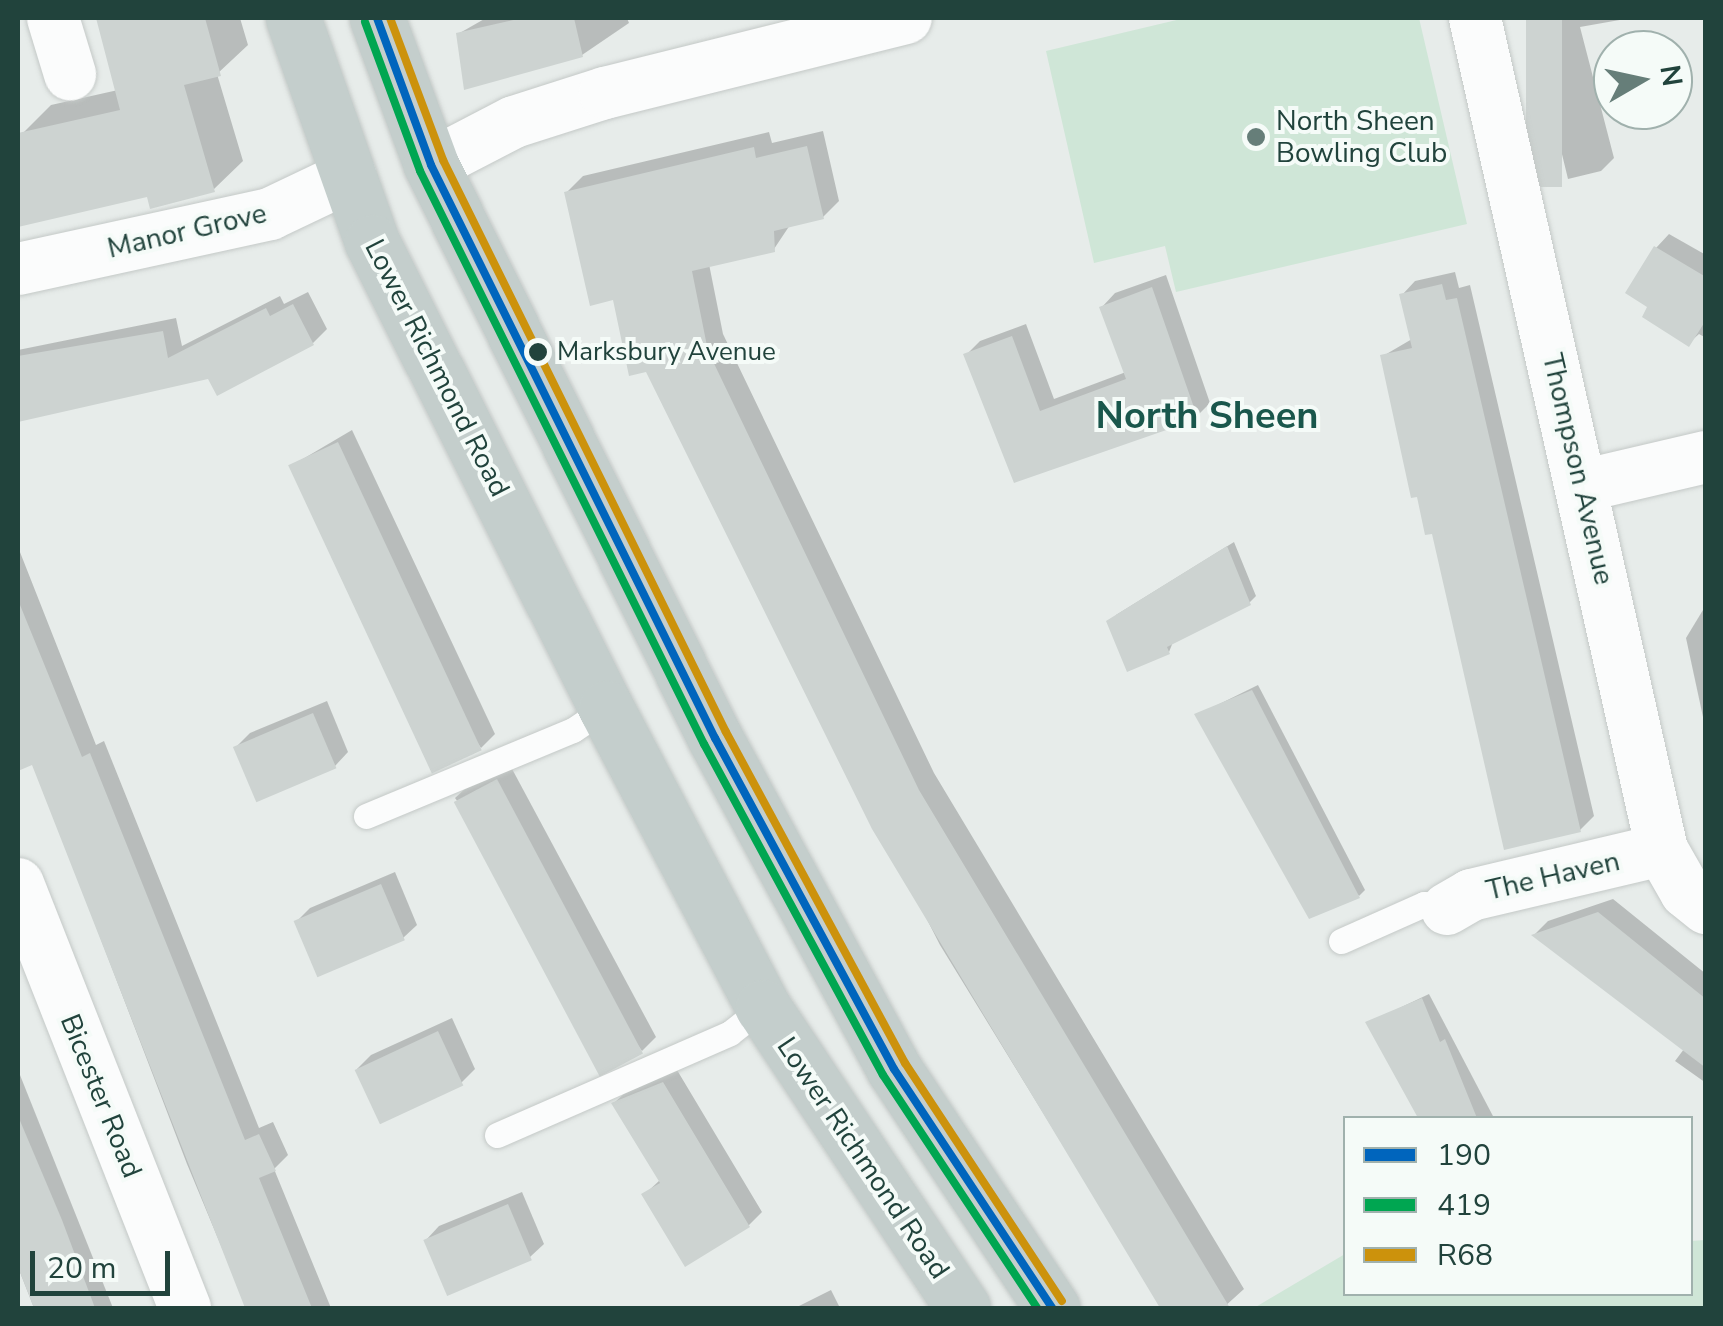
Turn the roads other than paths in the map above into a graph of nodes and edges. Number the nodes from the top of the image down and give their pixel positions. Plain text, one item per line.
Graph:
1 (53, 18) edge
2 (293, 18) edge
3 (378, 18) edge
4 (906, 18) edge
5 (1476, 18) edge
6 (70, 74) dead end
7 (432, 166) junction
8 (350, 176) junction
9 (18, 270) edge
10 (1706, 457) edge
11 (1582, 486) junction
12 (606, 708) junction
13 (366, 816) dead end
14 (1662, 850) junction
15 (18, 884) edge
16 (1706, 908) edge
17 (1447, 910) joint
18 (1341, 941) dead end
19 (763, 1007) junction
20 (497, 1136) dead end
21 (185, 1308) edge
22 (963, 1308) edge
23 (1052, 1308) edge

1 - 6 street
2 - 8 highway, Lower Richmond Road
3 - 7 highway
4 - 7 street
5 - 11 street, Thompson Avenue
7 - 23 highway
8 - 9 street, Manor Grove
8 - 12 highway, Lower Richmond Road
10 - 11 street
11 - 14 street, Thompson Avenue
12 - 13 lane
12 - 19 highway, Lower Richmond Road
14 - 16 street, Thompson Avenue
14 - 17 street, The Haven
15 - 21 street, Bicester Road
17 - 18 lane
19 - 20 lane, Lower Richmond Road
19 - 22 highway, Lower Richmond Road

